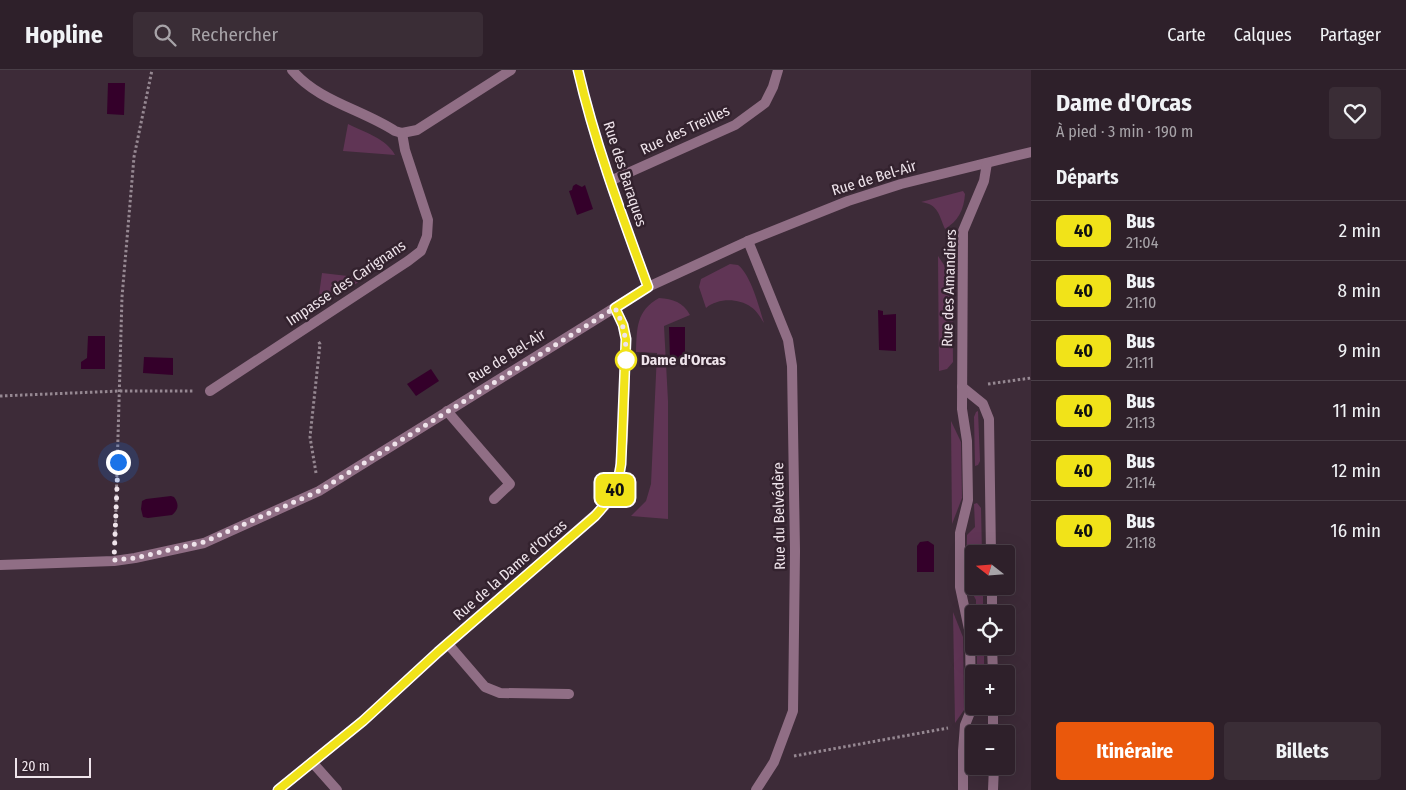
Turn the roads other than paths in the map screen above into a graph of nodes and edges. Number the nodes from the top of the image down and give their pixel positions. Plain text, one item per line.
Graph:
1 (292, 70) edge
2 (511, 70) edge
3 (578, 70) edge
4 (778, 70) edge
5 (402, 133) junction
6 (1031, 152) edge
7 (987, 163) junction
8 (610, 180) junction
9 (748, 241) junction
10 (648, 287) junction
11 (615, 308) junction
12 (964, 389) junction
13 (210, 391) road end
14 (447, 410) junction
15 (494, 499) dead end
16 (991, 545) edge
17 (0, 565) edge
18 (448, 644) junction
19 (569, 694) dead end
20 (312, 762) junction
21 (994, 775) edge
22 (278, 790) edge
23 (337, 790) edge
24 (756, 790) edge
25 (963, 790) edge
26 (993, 790) edge

1 - 5 street
2 - 5 street
3 - 8 street, Rue des Baraques
4 - 8 street, Rue des Treilles
5 - 13 street, Impasse des Carignans
6 - 7 street, Rue de Bel-Air
7 - 9 street, Rue de Bel-Air
7 - 12 street, Rue des Amandiers
8 - 10 street, Rue des Baraques
9 - 10 street, Rue de Bel-Air
9 - 24 street, Rue du Belvédère
10 - 11 street, Rue de Bel-Air
11 - 14 street, Rue de Bel-Air
11 - 18 street, Rue de la Dame d'Orcas
12 - 16 street
12 - 25 street, Rue des Amandiers
14 - 15 street
14 - 17 street, Rue de Bel-Air
18 - 19 street
18 - 20 street, Rue de la Dame d'Orcas
20 - 22 street, Rue de la Dame d'Orcas
20 - 23 street
21 - 26 street

